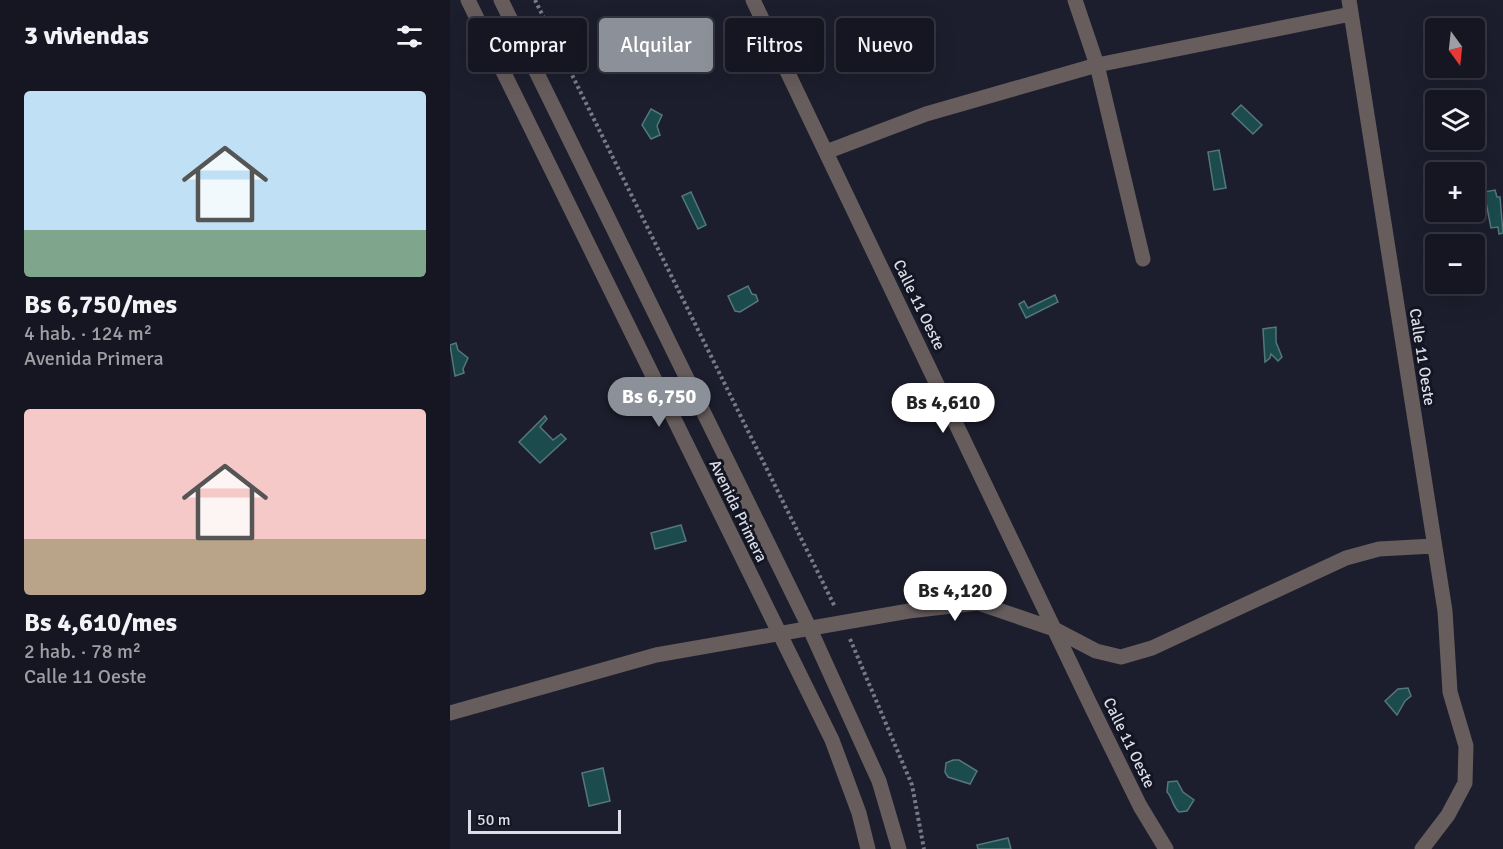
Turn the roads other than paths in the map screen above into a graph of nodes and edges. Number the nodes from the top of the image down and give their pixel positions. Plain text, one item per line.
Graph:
1 (468, 0) edge
2 (501, 0) edge
3 (753, 0) edge
4 (1075, 0) edge
5 (1350, 7) edge
6 (1097, 65) junction
7 (826, 152) junction
8 (1143, 259) dead end
9 (1433, 546) junction
10 (809, 627) junction
11 (1054, 629) junction
12 (778, 634) junction
13 (450, 713) edge
14 (868, 849) edge
15 (899, 849) edge
16 (1166, 849) edge
17 (1422, 849) edge

1 - 12 street, Avenida Primera
2 - 10 street, Avenida Primera
3 - 7 street, Calle 11 Oeste
4 - 6 street
5 - 6 street
5 - 9 street, Calle 11 Oeste
6 - 7 street
6 - 8 street
7 - 11 street, Calle 11 Oeste
9 - 11 street
9 - 17 street, Calle 11 Oeste
10 - 11 street
10 - 12 street
10 - 15 street, Avenida Primera
11 - 16 street, Calle 11 Oeste
12 - 13 street
12 - 14 street, Avenida Primera

